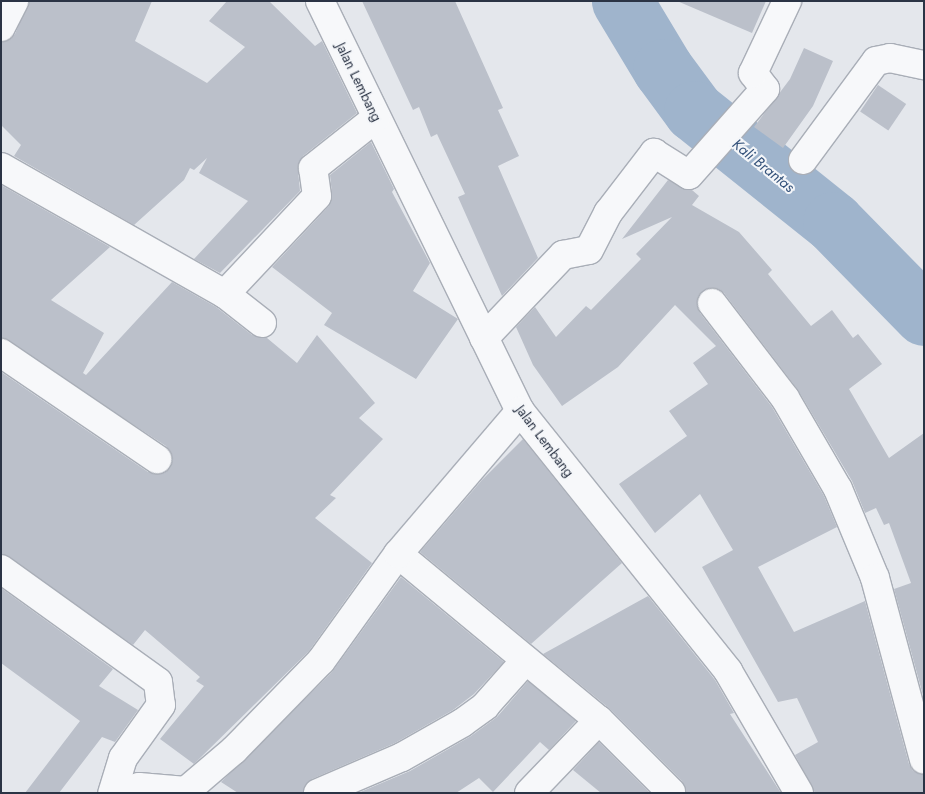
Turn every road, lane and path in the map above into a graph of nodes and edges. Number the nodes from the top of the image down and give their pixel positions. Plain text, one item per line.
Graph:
1 (14, 1) edge
2 (320, 1) edge
3 (787, 1) edge
4 (1, 27) edge
5 (924, 65) edge
6 (376, 118) junction
7 (803, 160) dead end
8 (1, 167) edge
9 (225, 294) junction
10 (712, 303) dead end
11 (262, 323) dead end
12 (484, 338) junction
13 (1, 353) edge
14 (520, 411) junction
15 (156, 459) dead end
16 (398, 554) junction
17 (1, 569) edge
18 (525, 661) junction
19 (598, 720) junction
20 (924, 760) edge
21 (187, 792) edge
22 (671, 792) edge
23 (112, 793) edge
24 (120, 793) edge
25 (318, 793) edge
26 (529, 793) edge
27 (799, 793) edge

1 - 4 street
2 - 6 street, Jalan Lembang
3 - 12 street
5 - 7 street
6 - 9 street
6 - 12 street, Jalan Lembang
8 - 9 street
9 - 11 street
10 - 20 street
12 - 14 street, Jalan Lembang
13 - 15 street
14 - 16 street
14 - 27 street, Jalan Lembang
16 - 18 street
16 - 21 street
17 - 23 street
18 - 19 street
18 - 25 street
19 - 22 street
19 - 26 street
21 - 24 street

